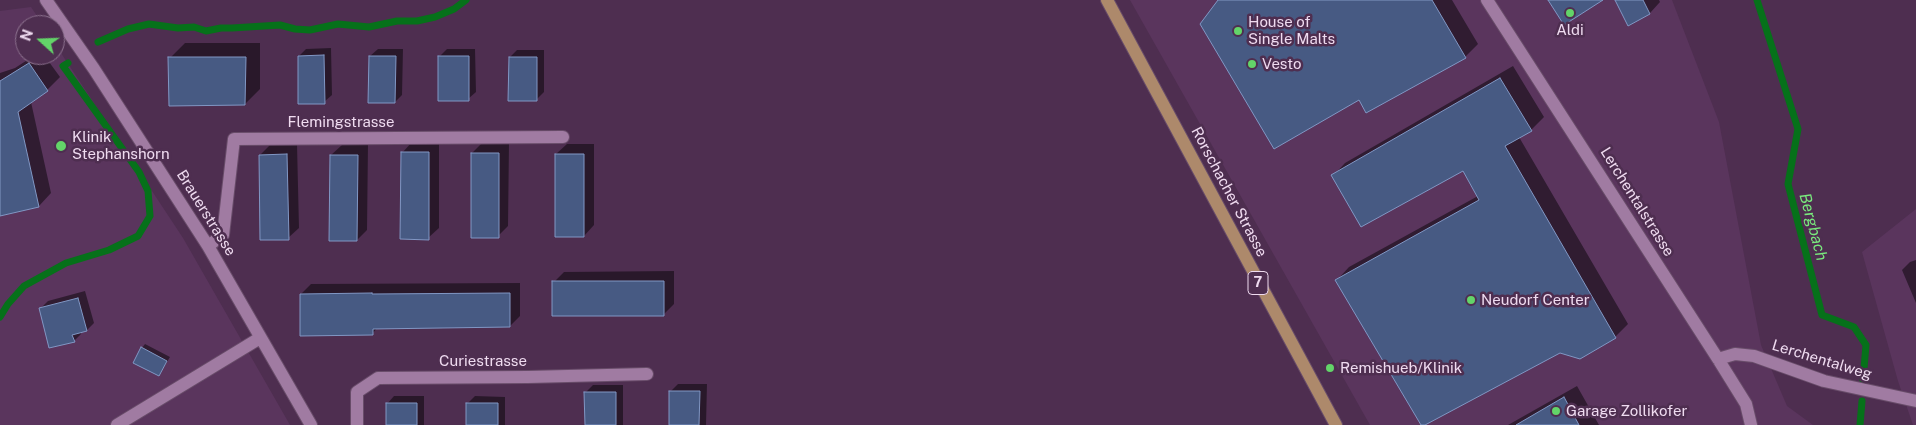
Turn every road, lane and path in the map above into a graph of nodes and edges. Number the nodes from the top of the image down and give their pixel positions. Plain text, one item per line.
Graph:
1 (46, 0) edge
2 (1107, 0) edge
3 (1488, 0) edge
4 (562, 137) dead end
5 (208, 246) junction
6 (260, 338) junction
7 (1718, 359) junction
8 (647, 374) dead end
9 (1916, 401) edge
10 (116, 425) edge
11 (311, 425) edge
12 (357, 425) edge
13 (1336, 425) edge
14 (1751, 425) edge

1 - 5 street, Brauerstrasse
2 - 13 main road, Rorschacher Strasse / 7
3 - 7 street, Lerchentalstrasse
4 - 5 street, Flemingstrasse
5 - 6 street, Brauerstrasse
6 - 10 street
6 - 11 street, Brauerstrasse
7 - 9 street, Lerchentalweg
7 - 14 street, Lerchentalstrasse
8 - 12 street, Curiestrasse

